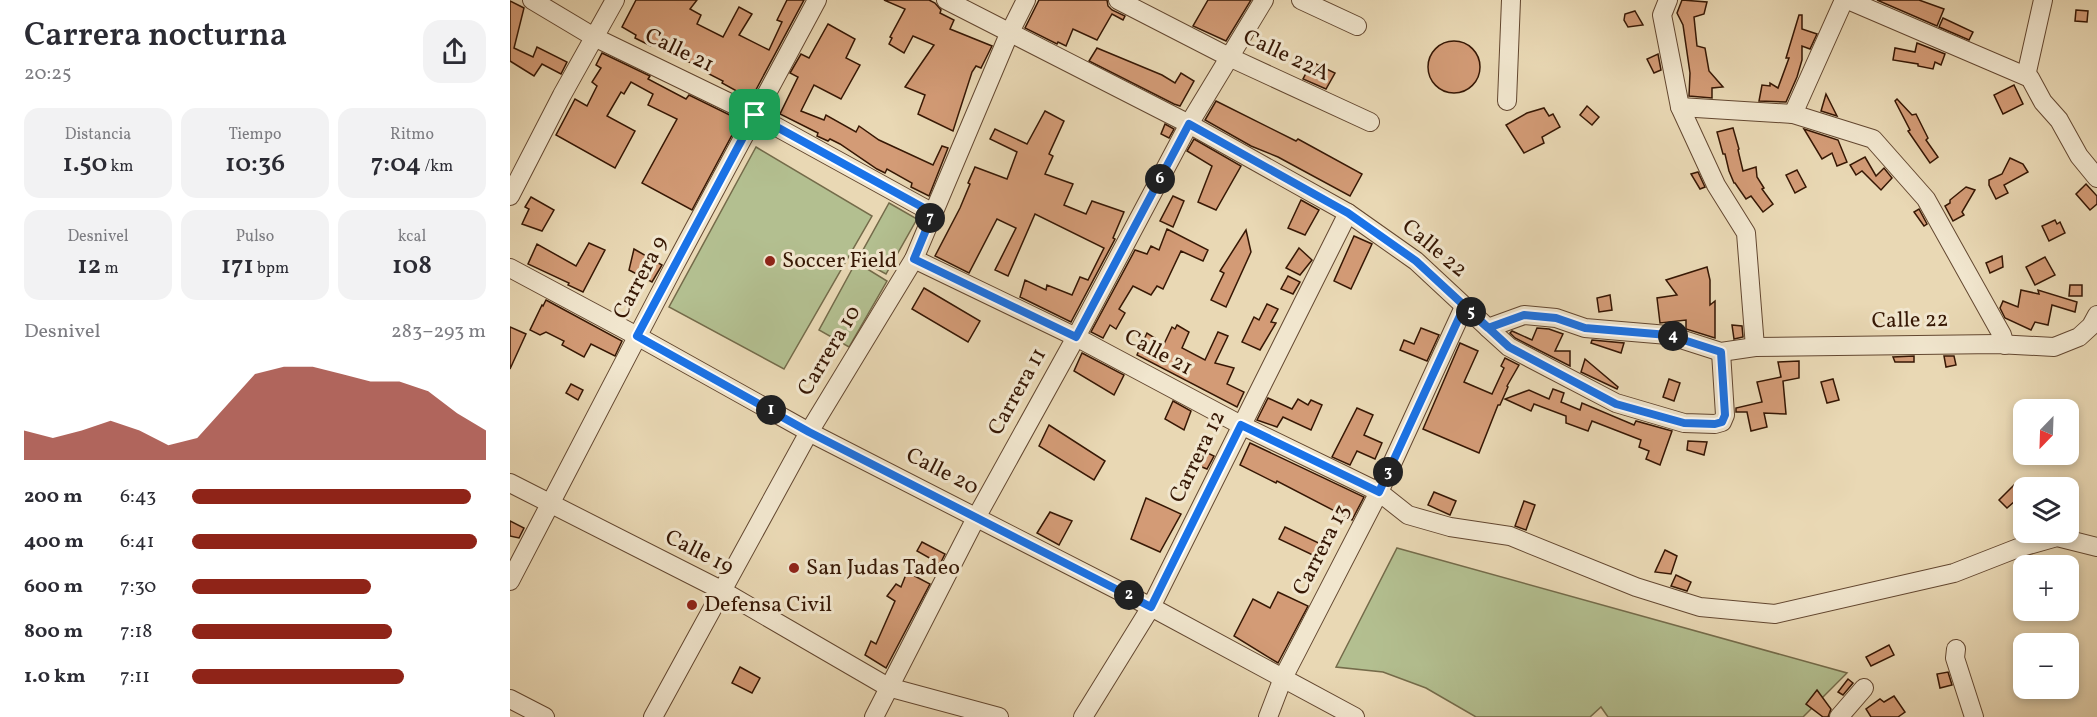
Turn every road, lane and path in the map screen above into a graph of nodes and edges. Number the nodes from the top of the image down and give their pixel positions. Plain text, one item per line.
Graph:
1 (532, 0) edge
2 (615, 0) edge
3 (817, 0) edge
4 (946, 0) edge
5 (1026, 0) edge
6 (1118, 0) edge
7 (1264, 0) edge
8 (1301, 0) edge
9 (1511, 0) edge
10 (1846, 0) edge
11 (2043, 0) edge
12 (1665, 8) edge
13 (1357, 26) dead end
14 (1009, 34) junction
15 (594, 36) junction
16 (1229, 57) junction
17 (2026, 76) junction
18 (1507, 101) dead end
19 (1680, 107) junction
20 (1793, 114) junction
21 (755, 115) junction
22 (1370, 122) dead end
23 (1189, 124) junction
24 (2097, 178) edge
25 (510, 196) edge
26 (933, 213) junction
27 (1348, 213) junction
28 (914, 259) junction
29 (510, 268) edge
30 (1464, 307) junction
31 (2097, 315) edge
32 (1488, 328) junction
33 (637, 336) junction
34 (1076, 337) junction
35 (2005, 345) junction
36 (1755, 347) junction
37 (1721, 352) junction
38 (1241, 425) junction
39 (809, 432) junction
40 (510, 483) edge
41 (1379, 492) junction
42 (549, 503) junction
43 (977, 516) junction
44 (2097, 547) edge
45 (510, 581) edge
46 (721, 590) junction
47 (1151, 607) junction
48 (1956, 649) dead end
49 (1283, 678) junction
50 (888, 687) junction
51 (1864, 688) dead end
52 (510, 699) edge
53 (545, 717) edge
54 (653, 717) edge
55 (874, 717) edge
56 (999, 717) edge
57 (1083, 717) edge
58 (1268, 717) edge
59 (1355, 717) edge
60 (1839, 717) edge
61 (1974, 717) edge

1 - 15 street, Calle 21
2 - 15 street
3 - 21 street, Carrera 9
4 - 14 street, Calle 22
5 - 14 street, Carrera 10
6 - 16 street, Calle 22A
7 - 16 street, Carrera 11
8 - 13 street
9 - 18 street
10 - 17 street
10 - 20 street
11 - 17 street
12 - 19 street
14 - 23 street, Calle 22
14 - 26 street, Carrera 10
15 - 21 street, Calle 21
15 - 25 street
16 - 22 street, Calle 22A
16 - 23 street, Carrera 11
17 - 24 street
19 - 20 street
19 - 36 street
20 - 35 street
21 - 26 street, Calle 21
21 - 33 street, Carrera 9
23 - 27 street, Calle 22
23 - 34 street, Carrera 11
26 - 28 street, Carrera 10
27 - 30 street, Calle 22
27 - 38 street, Carrera 12
28 - 34 street, Calle 21
28 - 39 street, Carrera 10
29 - 33 street, Calle 20
30 - 32 street, Calle 22
30 - 41 street, Carrera 13
31 - 35 street, Calle 22
32 - 37 street, Calle 22
32 - 37 street
33 - 39 street, Calle 20
33 - 42 street, Carrera 9
34 - 38 street, Calle 21
34 - 43 street, Carrera 11
35 - 36 street, Calle 22
36 - 37 street, Calle 22
38 - 41 street, Calle 21
38 - 47 street, Carrera 12
39 - 43 street, Calle 20
39 - 46 street, Carrera 10
40 - 42 street, Calle 19
41 - 44 street, Calle 21
41 - 49 street, Carrera 13
42 - 45 street, Carrera 9
42 - 46 street, Calle 19
43 - 47 street, Calle 20
43 - 50 street, Carrera 11
46 - 50 street, Calle 19
46 - 54 street, Carrera 10
47 - 49 street, Calle 20
47 - 57 street, Carrera 12
48 - 61 street
49 - 58 street, Carrera 13
49 - 59 street, Calle 20
50 - 55 street, Carrera 11
50 - 56 street, Calle 19
51 - 60 street
52 - 53 street

